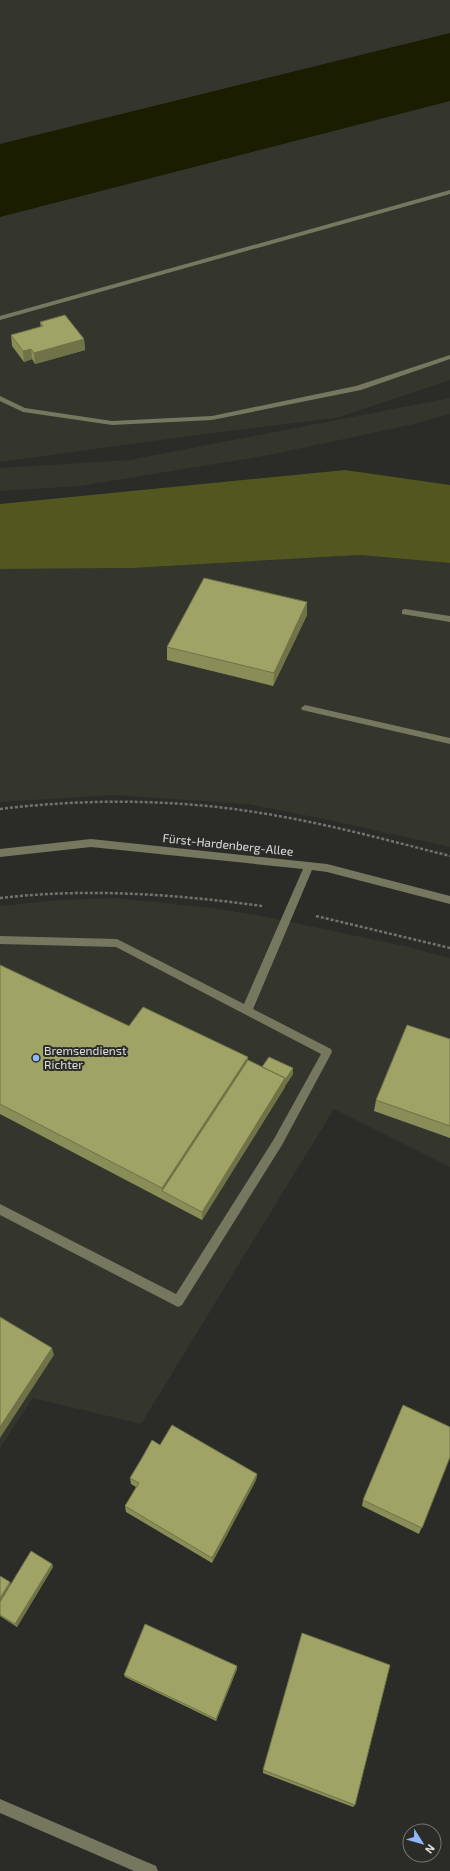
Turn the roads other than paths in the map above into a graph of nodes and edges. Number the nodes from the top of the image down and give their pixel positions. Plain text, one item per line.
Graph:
1 (450, 192) edge
2 (0, 318) edge
3 (450, 357) edge
4 (2, 401) edge
5 (405, 612) dead end
6 (450, 619) edge
7 (305, 708) dead end
8 (450, 741) edge
9 (0, 853) edge
10 (309, 867) junction
11 (450, 900) edge
12 (0, 940) edge
13 (247, 1010) junction
14 (0, 1209) edge
15 (0, 1806) edge
16 (151, 1871) edge

1 - 2 street
3 - 4 street
5 - 6 street
7 - 8 street
9 - 10 street, Fürst-Hardenberg-Allee
10 - 11 street, Fürst-Hardenberg-Allee
10 - 13 street
12 - 13 street
13 - 14 street
15 - 16 street

